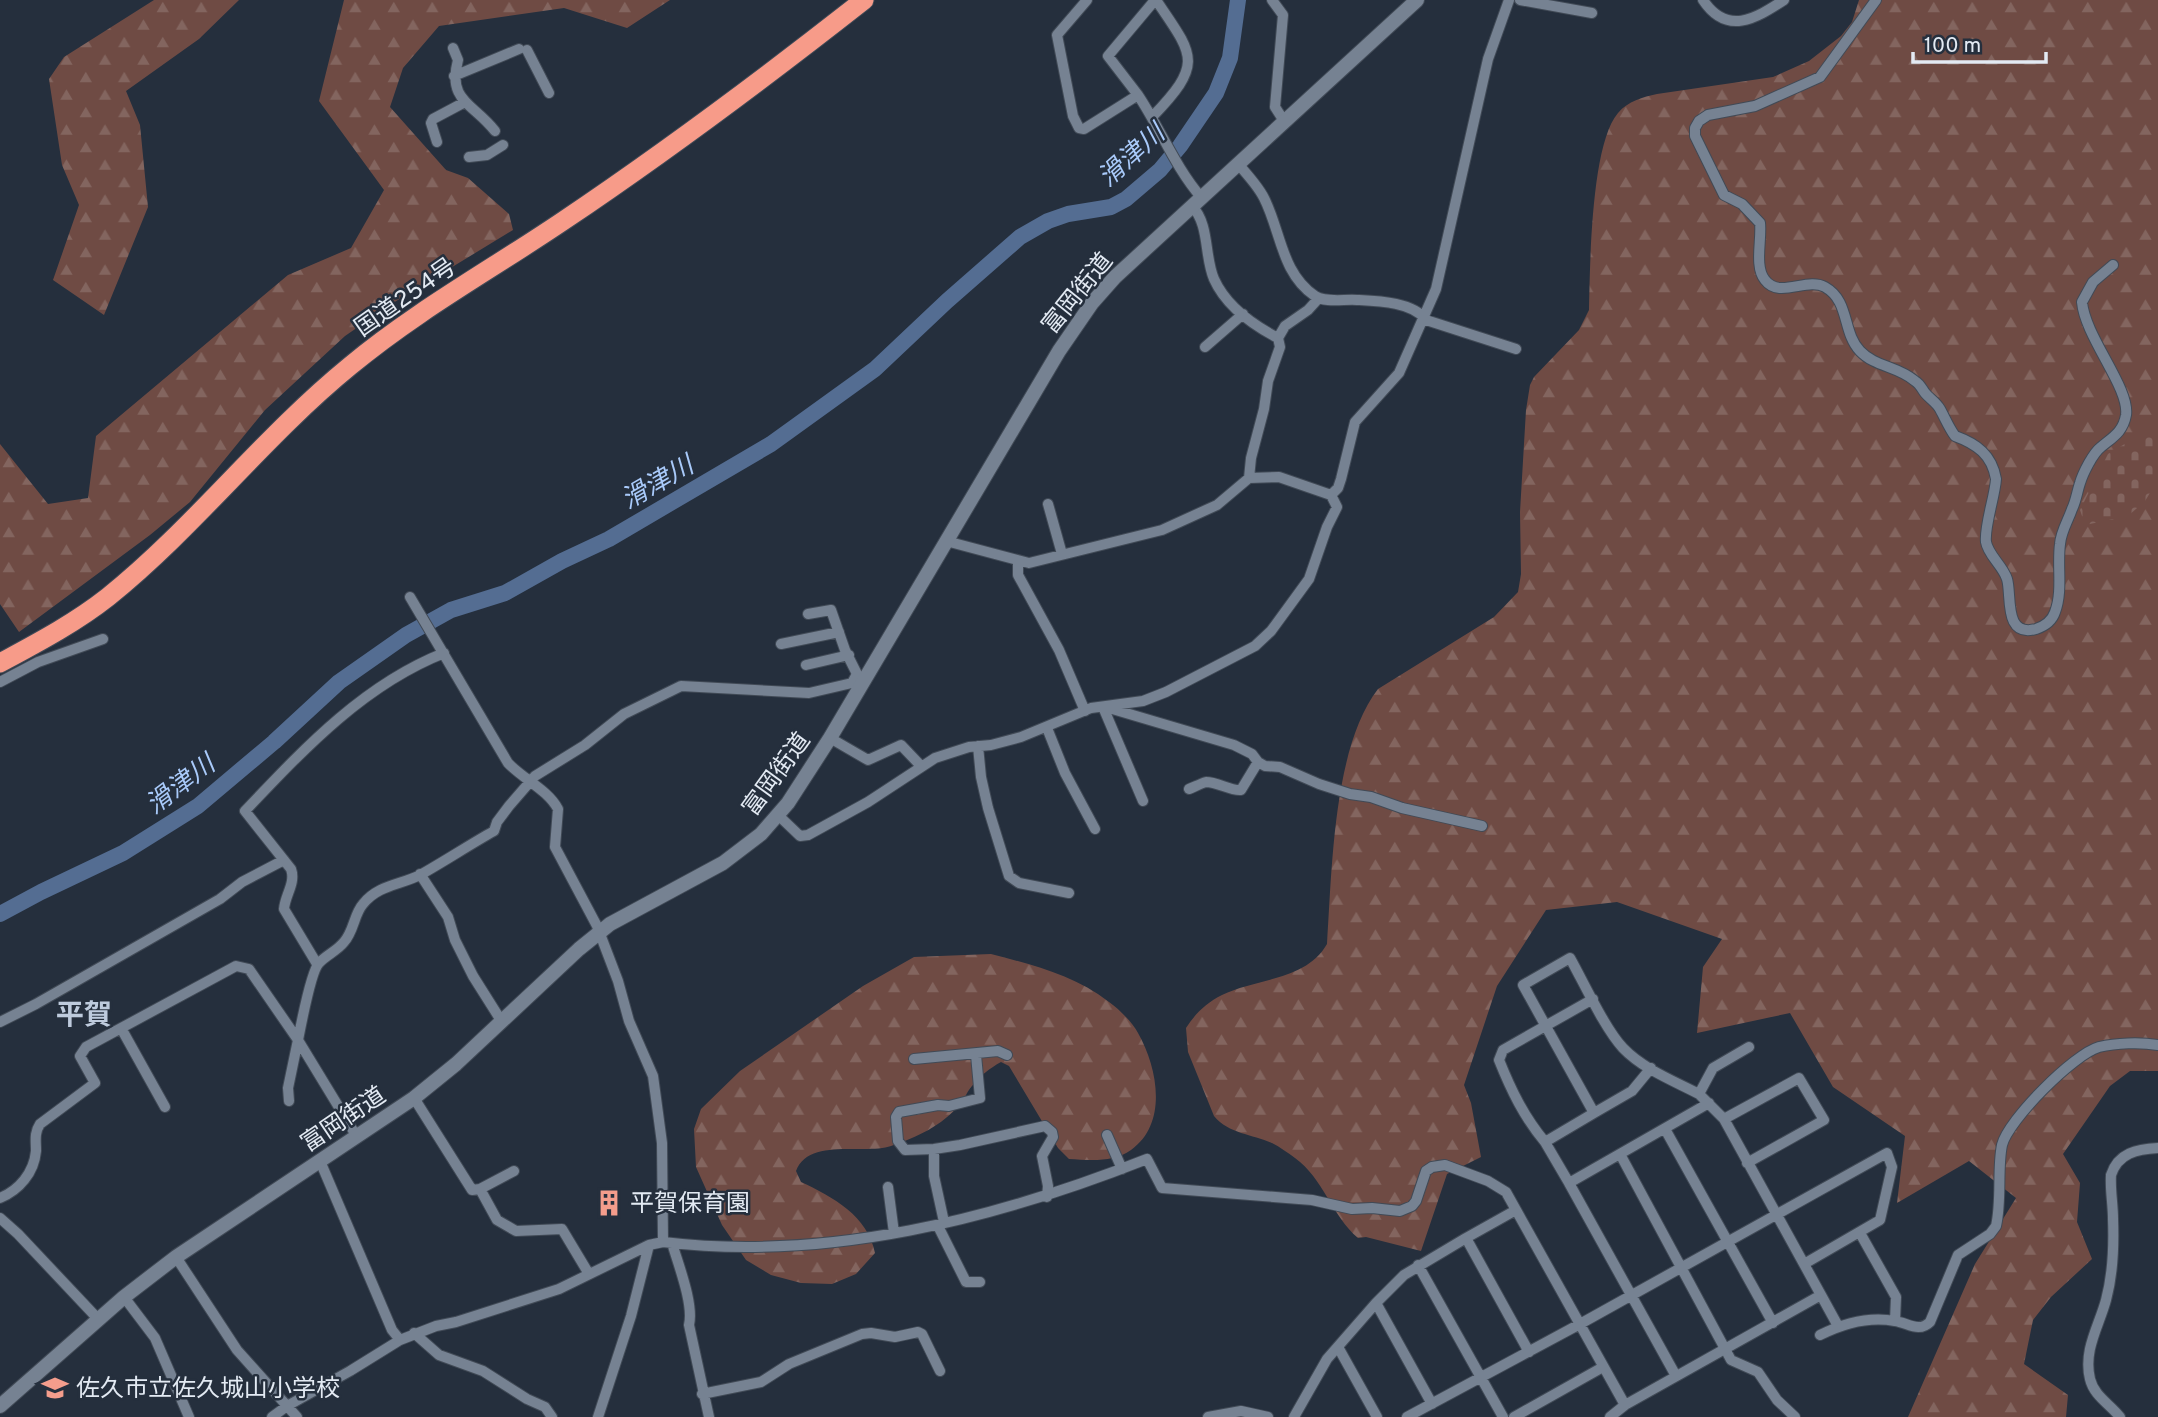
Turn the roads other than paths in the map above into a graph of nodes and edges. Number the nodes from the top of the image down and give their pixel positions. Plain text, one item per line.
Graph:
1 (864, 0) edge
2 (1087, 0) edge
3 (1155, 0) edge
4 (1272, 0) edge
5 (1417, 0) edge
6 (1509, 0) edge
7 (1520, 0) edge
8 (1703, 0) edge
9 (1784, 0) edge
10 (1876, 0) edge
11 (1592, 13) dead end
12 (453, 48) dead end
13 (454, 76) junction
14 (550, 93) dead end
15 (1138, 95) junction
16 (466, 102) junction
17 (1154, 118) junction
18 (1284, 121) junction
19 (495, 131) dead end
20 (437, 142) dead end
21 (503, 145) dead end
22 (469, 157) dead end
23 (1238, 164) junction
24 (1196, 201) junction
25 (2113, 265) dead end
26 (1318, 299) junction
27 (1243, 314) junction
28 (1423, 316) junction
29 (1278, 338) junction
30 (1205, 347) dead end
31 (1516, 349) dead end
32 (1250, 478) junction
33 (1331, 495) junction
34 (1048, 504) dead end
35 (946, 541) junction
36 (1062, 554) junction
37 (1018, 562) junction
38 (411, 598) dead end
39 (808, 614) dead end
40 (839, 632) junction
41 (103, 639) dead end
42 (781, 644) dead end
43 (443, 652) junction
44 (849, 656) junction
45 (0, 662) edge
46 (806, 665) dead end
47 (0, 682) edge
48 (858, 683) junction
49 (1103, 707) junction
50 (1085, 711) junction
51 (1047, 728) junction
52 (830, 738) junction
53 (978, 746) junction
54 (1258, 762) junction
55 (921, 766) junction
56 (529, 782) junction
57 (1189, 789) dead end
58 (1143, 801) dead end
59 (778, 816) junction
60 (1482, 826) dead end
61 (1095, 829) dead end
62 (284, 860) junction
63 (420, 874) junction
64 (1069, 893) dead end
65 (599, 933) junction
66 (317, 964) junction
67 (1593, 999) junction
68 (0, 1022) edge
69 (502, 1022) junction
70 (1545, 1026) junction
71 (121, 1028) junction
72 (298, 1040) junction
73 (2158, 1045) edge
74 (1749, 1047) dead end
75 (976, 1055) junction
76 (1007, 1055) dead end
77 (914, 1059) dead end
78 (1651, 1068) junction
79 (1699, 1094) junction
80 (414, 1098) junction
81 (289, 1101) dead end
82 (1709, 1103) junction
83 (165, 1107) dead end
84 (1594, 1113) junction
85 (1724, 1119) junction
86 (1665, 1129) junction
87 (1107, 1135) dead end
88 (357, 1138) junction
89 (1545, 1143) junction
90 (2158, 1148) edge
91 (934, 1149) junction
92 (1620, 1154) junction
93 (320, 1161) junction
94 (1747, 1163) junction
95 (1122, 1169) junction
96 (514, 1171) dead end
97 (1569, 1183) junction
98 (888, 1187) dead end
99 (480, 1189) junction
100 (1047, 1197) junction
101 (0, 1198) edge
102 (904, 1206) dead end
103 (891, 1208) junction
104 (1516, 1210) junction
105 (1776, 1214) junction
106 (0, 1218) edge
107 (941, 1224) junction
108 (894, 1233) junction
109 (1860, 1233) junction
110 (1466, 1238) junction
111 (667, 1242) junction
112 (1727, 1242) junction
113 (649, 1245) junction
114 (176, 1257) junction
115 (1804, 1264) junction
116 (1418, 1265) junction
117 (1679, 1268) junction
118 (589, 1274) junction
119 (980, 1282) dead end
120 (1631, 1295) junction
121 (1821, 1296) junction
122 (124, 1297) junction
123 (1376, 1303) junction
124 (99, 1320) junction
125 (1895, 1321) junction
126 (1773, 1323) junction
127 (1580, 1324) junction
128 (1838, 1326) junction
129 (414, 1333) junction
130 (1819, 1335) dead end
131 (400, 1339) junction
132 (1338, 1347) junction
133 (1725, 1349) junction
134 (1529, 1352) junction
135 (1603, 1367) junction
136 (940, 1371) dead end
137 (1676, 1376) junction
138 (1481, 1378) junction
139 (702, 1394) junction
140 (1432, 1404) junction
141 (1625, 1405) junction
142 (0, 1406) edge
143 (288, 1406) junction
144 (189, 1417) edge
145 (272, 1417) edge
146 (297, 1417) edge
147 (552, 1417) edge
148 (598, 1417) edge
149 (709, 1417) edge
150 (1208, 1417) edge
151 (1268, 1417) edge
152 (1294, 1417) edge
153 (1377, 1417) edge
154 (1407, 1417) edge
155 (1503, 1417) edge
156 (1514, 1417) edge
157 (1610, 1417) edge
158 (1795, 1417) edge
159 (2120, 1417) edge

1 - 45 highway, 国道254号
2 - 15 street
3 - 15 street
3 - 17 street
4 - 18 street
5 - 18 street, 富岡街道
6 - 28 street
7 - 11 street
8 - 9 street
10 - 25 street
12 - 13 street
13 - 14 street
13 - 16 street
15 - 17 street
16 - 19 street
16 - 20 street
17 - 24 street
18 - 23 street, 富岡街道
21 - 22 street
23 - 24 street, 富岡街道
23 - 26 street
24 - 27 street
24 - 35 street, 富岡街道
26 - 28 street
26 - 29 street
27 - 29 street
27 - 30 street
28 - 31 street
28 - 33 street
29 - 32 street
32 - 33 street
32 - 36 street
33 - 49 street
34 - 36 street
35 - 37 street
35 - 48 street, 富岡街道
36 - 37 street
37 - 50 street
38 - 43 street
39 - 40 street
40 - 42 street
40 - 44 street
41 - 47 street
43 - 56 street
43 - 62 street
44 - 46 street
44 - 48 street
48 - 52 street, 富岡街道
48 - 56 street
49 - 50 street
49 - 54 street
49 - 58 street
50 - 51 street
51 - 53 street
51 - 61 street
52 - 55 street
52 - 59 street, 富岡街道
53 - 55 street
53 - 64 street
54 - 57 street
54 - 60 street
55 - 59 street
56 - 63 street
56 - 65 street
59 - 65 street, 富岡街道
62 - 66 street
62 - 68 street
63 - 66 street
63 - 69 street
65 - 69 street, 富岡街道
65 - 111 street
66 - 72 street
67 - 70 street
67 - 70 street
67 - 78 street
69 - 80 street, 富岡街道
70 - 84 street
70 - 89 street
71 - 72 street
71 - 83 street
71 - 101 street
72 - 81 street
72 - 88 street
73 - 125 street
74 - 79 street
75 - 76 street
75 - 77 street
75 - 91 street
78 - 79 street
78 - 84 street
79 - 82 street
80 - 88 street, 富岡街道
80 - 99 street
82 - 85 street
82 - 86 street
84 - 89 street
85 - 94 street
85 - 94 street
86 - 92 street
86 - 112 street
87 - 95 street
88 - 93 street, 富岡街道
89 - 97 street
90 - 159 street
91 - 100 street
91 - 107 street
92 - 97 street
92 - 117 street
93 - 114 street, 富岡街道
93 - 131 street
94 - 105 street
95 - 100 street
95 - 104 street
96 - 99 street
97 - 120 street
98 - 103 street
99 - 118 street
100 - 107 street
102 - 103 street
103 - 108 street
104 - 110 street
104 - 127 street
105 - 109 street
105 - 112 street
105 - 115 street
106 - 124 street
107 - 108 street
107 - 119 street
108 - 111 street
109 - 115 street
109 - 125 street
110 - 116 street
110 - 134 street
111 - 113 street
111 - 139 street
112 - 117 street
112 - 126 street
113 - 118 street
113 - 148 street
114 - 122 street, 富岡街道
114 - 143 street
115 - 121 street
116 - 123 street
116 - 138 street
117 - 120 street
117 - 133 street
118 - 129 street
120 - 127 street
120 - 137 street
121 - 126 street
121 - 128 street
122 - 124 street, 富岡街道
122 - 144 street
123 - 132 street
123 - 140 street
124 - 142 street, 富岡街道
125 - 128 street
126 - 133 street
127 - 134 street
127 - 135 street
128 - 130 street
129 - 131 street
129 - 147 street
131 - 143 street
132 - 152 street
132 - 153 street
133 - 137 street
133 - 158 street
134 - 138 street
135 - 141 street
135 - 156 street
136 - 139 street
137 - 141 street
138 - 140 street
138 - 155 street
139 - 149 street
140 - 154 street
141 - 157 street
143 - 145 street
143 - 146 street
150 - 151 street

